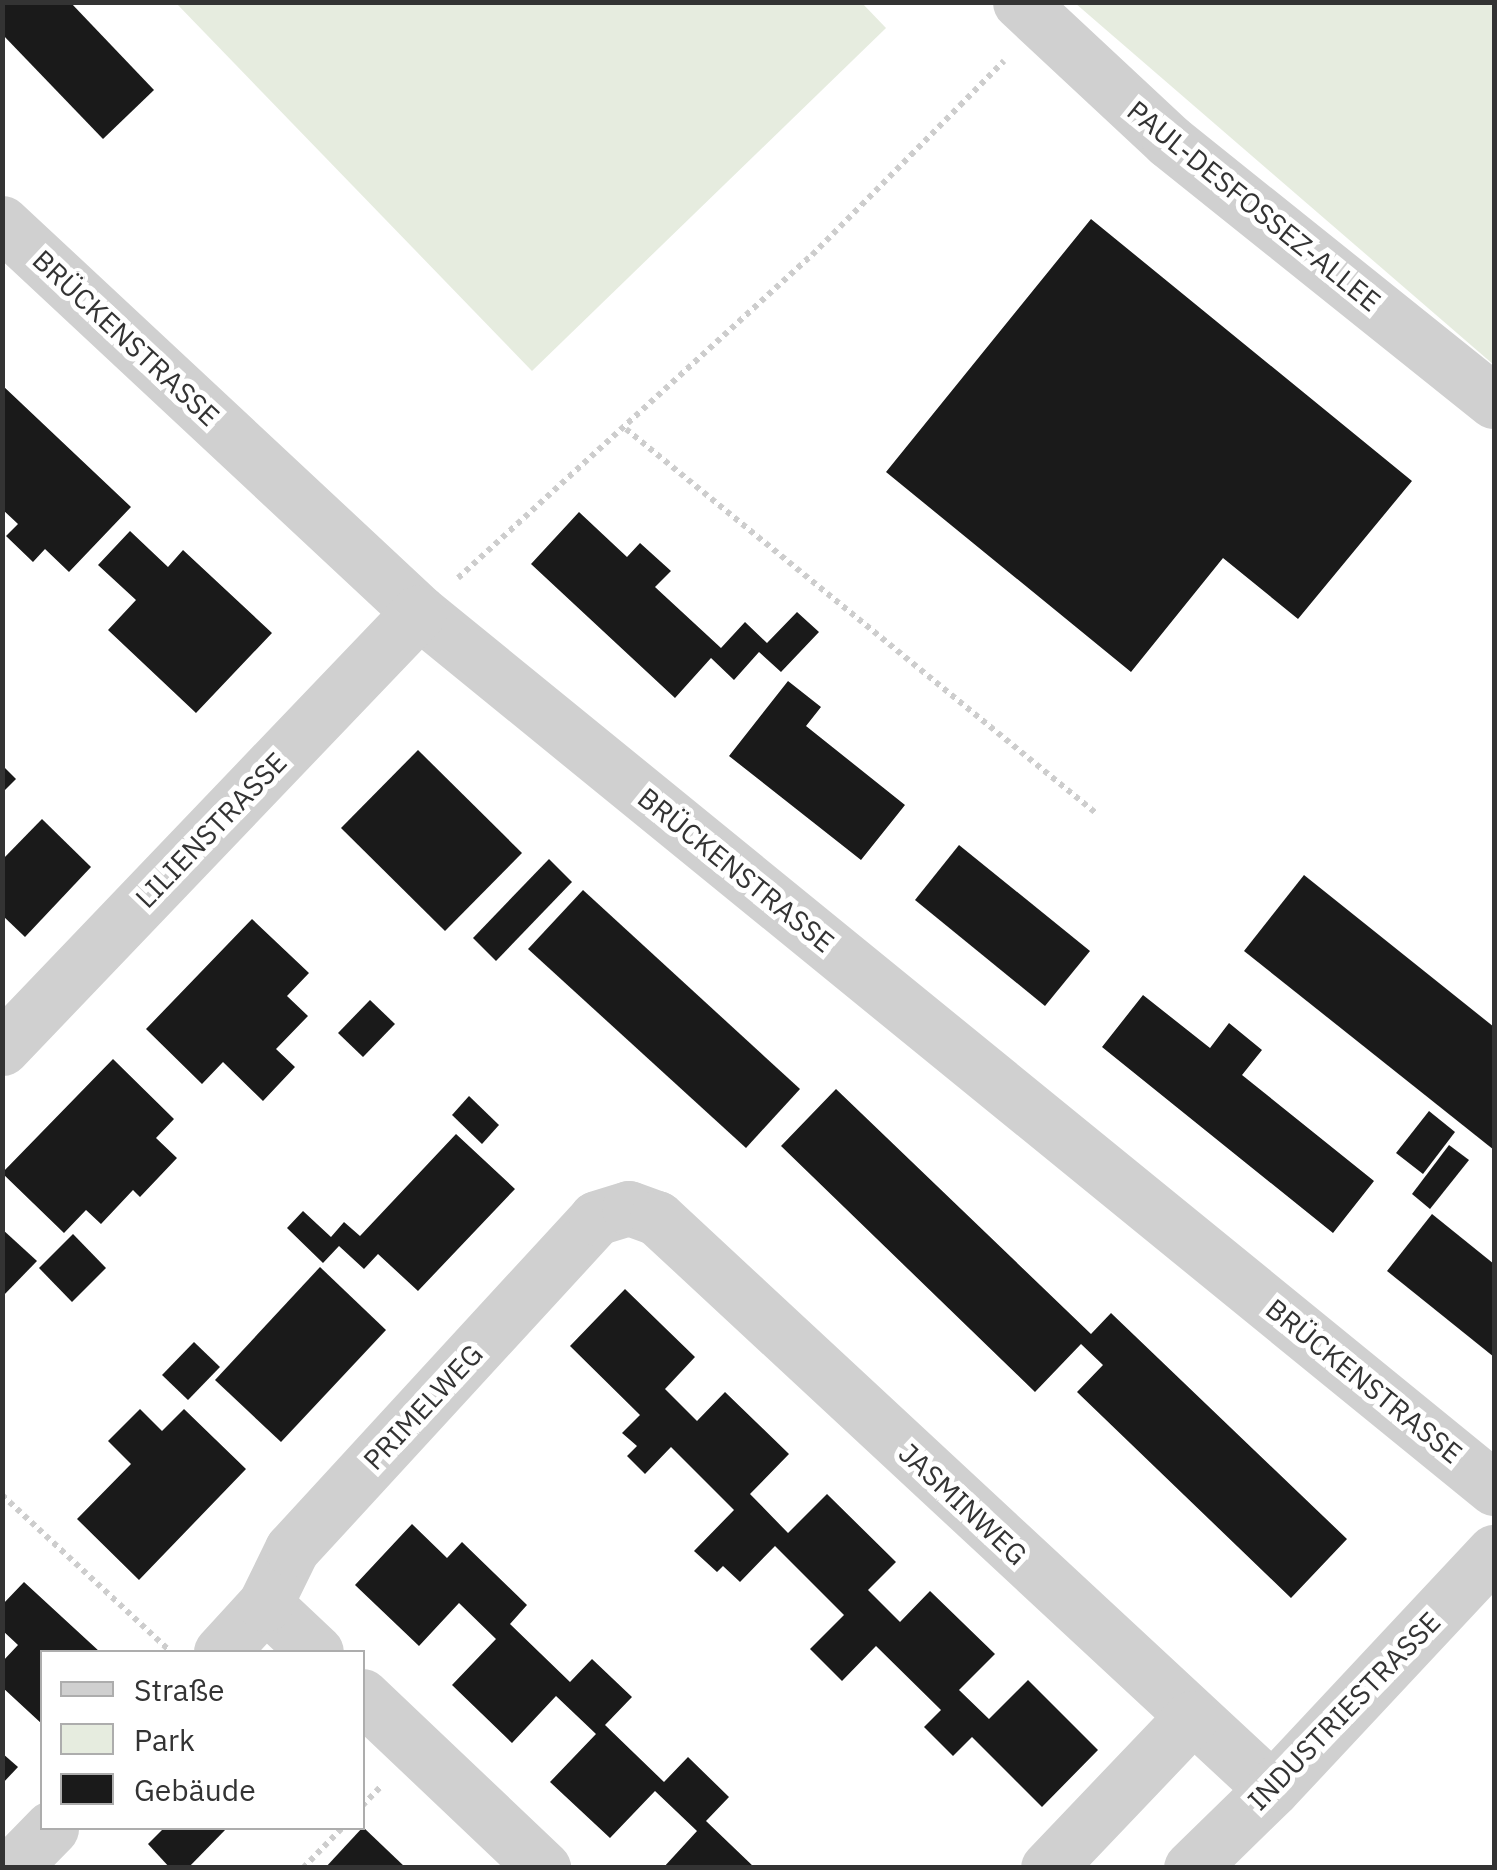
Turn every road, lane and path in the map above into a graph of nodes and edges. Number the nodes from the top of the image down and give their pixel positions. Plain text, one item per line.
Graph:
1 (1031, 13) edge
2 (2, 223) edge
3 (1494, 402) edge
4 (626, 428) junction
5 (419, 612) junction
6 (1098, 814) dead end
7 (14, 1015) edge
8 (657, 1218) joint
9 (1494, 1488) edge
10 (2, 1496) edge
11 (1494, 1552) edge
12 (265, 1604) junction
13 (169, 1650) edge
14 (223, 1650) edge
15 (314, 1650) edge
16 (365, 1699) edge
17 (1191, 1718) junction
18 (1272, 1789) junction
19 (50, 1830) edge
20 (340, 1830) edge
21 (1193, 1867) edge
22 (12, 1868) edge
23 (303, 1868) edge
24 (543, 1868) edge
25 (1048, 1868) edge

1 - 3 street, PAUL-DESFOSSEZ-ALLEE
1 - 4 path
2 - 5 street, BRÜCKENSTRASSE
4 - 5 path
4 - 6 path
5 - 7 street, LILIENSTRASSE
5 - 9 street, BRÜCKENSTRASSE
8 - 12 street, PRIMELWEG
8 - 17 street, JASMINWEG
10 - 13 path
11 - 18 street, INDUSTRIESTRASSE
12 - 14 street, PRIMELWEG
12 - 15 street
16 - 24 street
17 - 18 street, JASMINWEG
17 - 25 street
18 - 21 street, INDUSTRIESTRASSE
19 - 22 street
20 - 23 path

